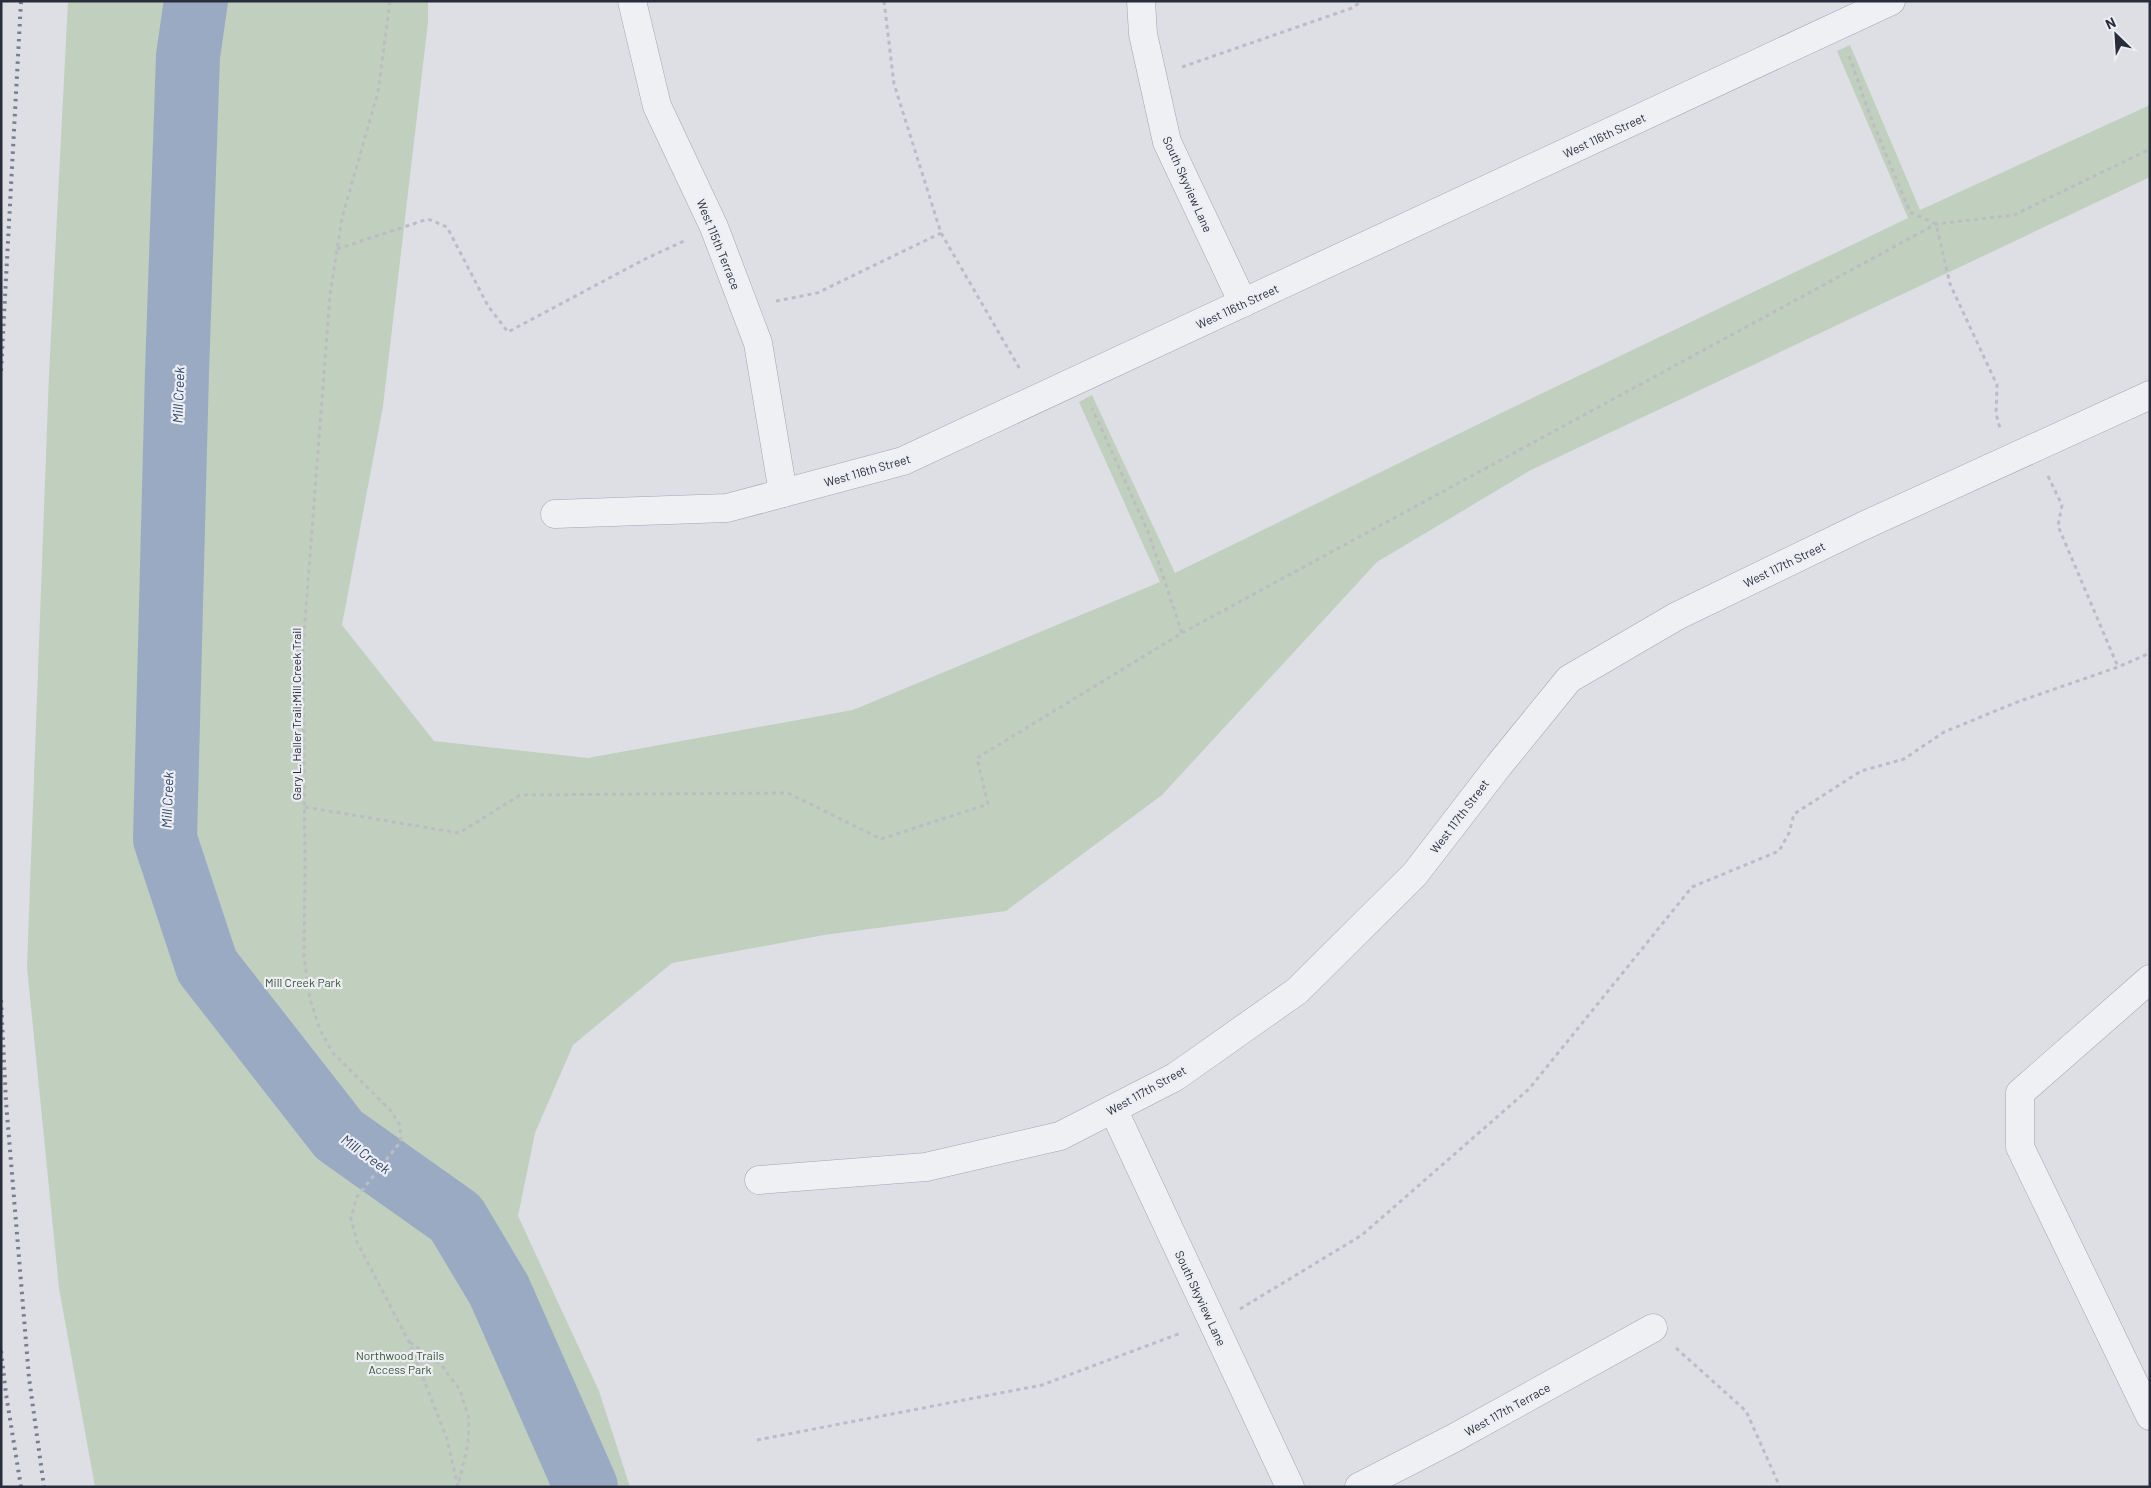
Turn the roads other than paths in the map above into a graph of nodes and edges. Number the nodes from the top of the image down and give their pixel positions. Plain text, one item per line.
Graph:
1 (632, 1) edge
2 (1141, 1) edge
3 (1891, 1) edge
4 (1243, 303) junction
5 (2150, 395) edge
6 (783, 493) junction
7 (555, 514) dead end
8 (2150, 979) edge
9 (1112, 1109) junction
10 (759, 1180) dead end
11 (1653, 1328) road end
12 (2150, 1416) edge
13 (1290, 1487) edge
14 (1359, 1487) edge

1 - 6 street, West 115th Terrace
2 - 4 street, South Skyview Lane
3 - 4 street, West 116th Street
4 - 6 street, West 116th Street
5 - 9 street, West 117th Street
6 - 7 street, West 116th Street
8 - 12 street
9 - 10 street, West 117th Street
9 - 13 street, South Skyview Lane
11 - 14 street, West 117th Terrace

